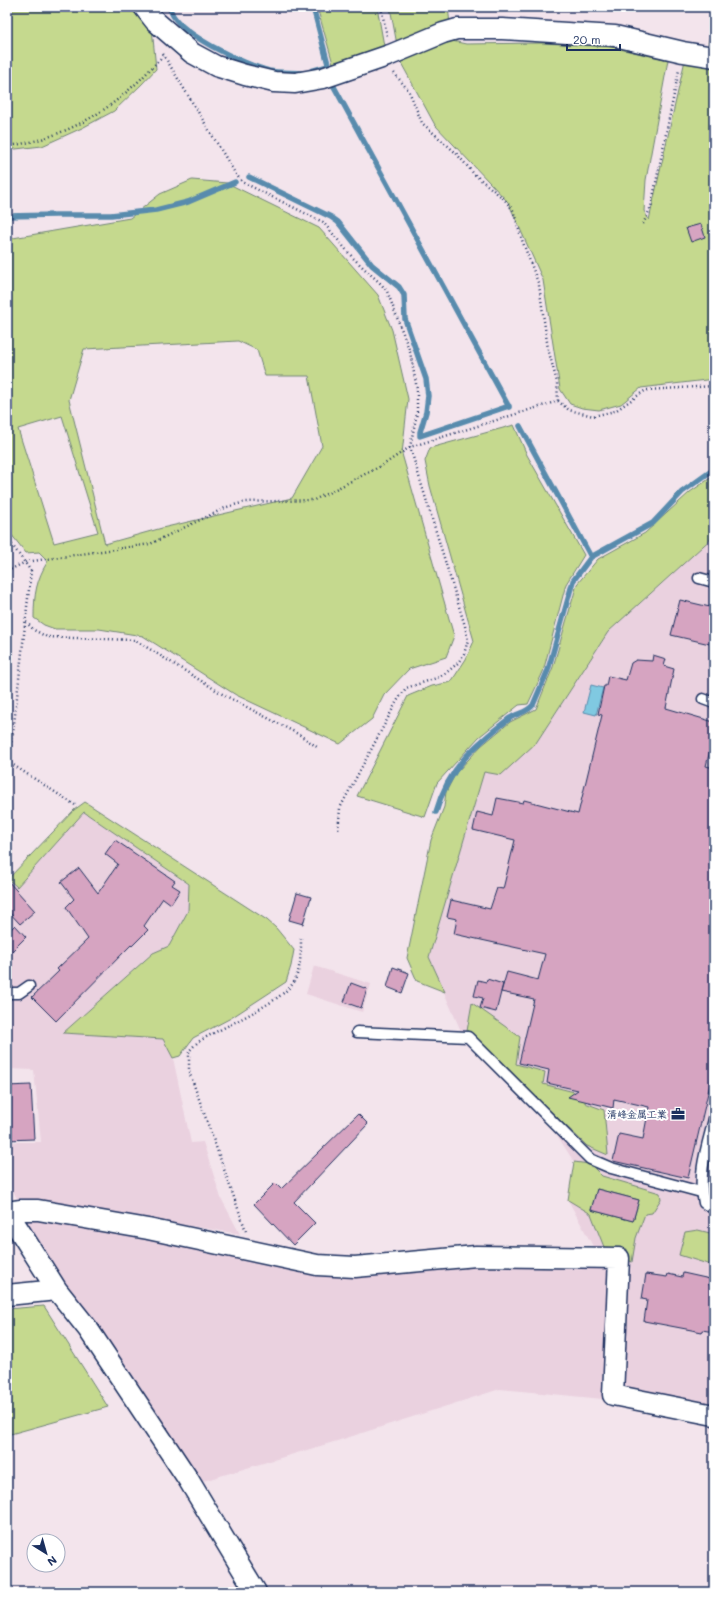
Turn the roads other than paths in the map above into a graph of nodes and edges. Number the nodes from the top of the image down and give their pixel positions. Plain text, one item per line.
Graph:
1 (151, 12) edge
2 (714, 57) edge
3 (699, 578) dead end
4 (714, 582) edge
5 (703, 700) dead end
6 (714, 703) edge
7 (29, 986) dead end
8 (7, 993) edge
9 (357, 1032) dead end
10 (714, 1119) edge
11 (701, 1192) junction
12 (714, 1209) edge
13 (7, 1212) edge
14 (57, 1290) junction
15 (7, 1295) edge
16 (714, 1415) edge
17 (256, 1592) edge

1 - 2 street
3 - 4 lane
5 - 6 lane
7 - 8 lane
9 - 11 lane
10 - 11 lane
11 - 12 lane
13 - 14 street
13 - 16 street
14 - 15 street
14 - 17 street

